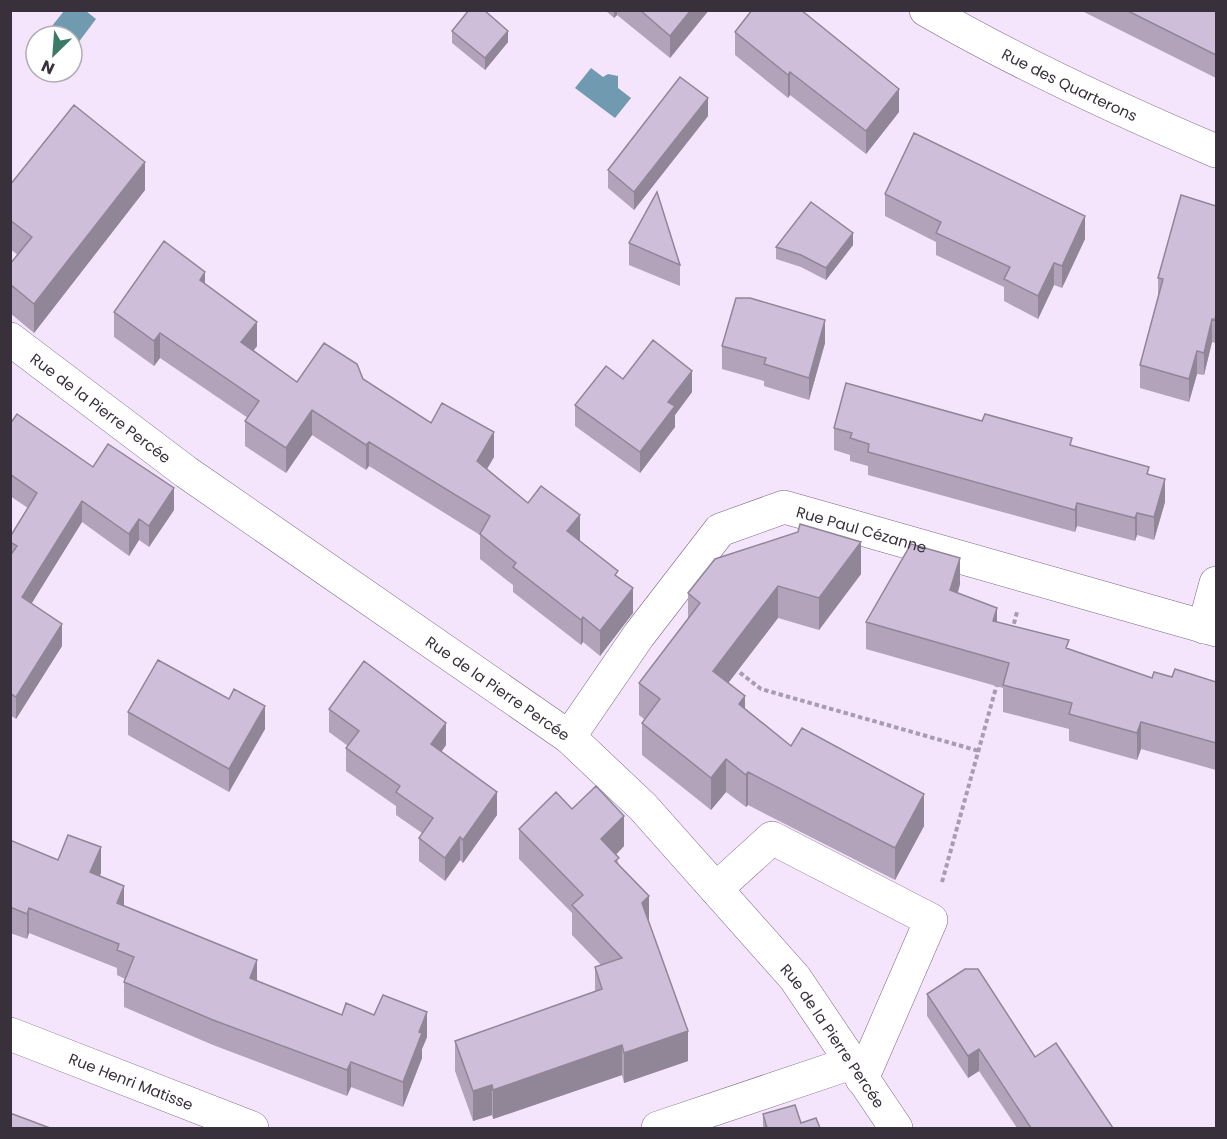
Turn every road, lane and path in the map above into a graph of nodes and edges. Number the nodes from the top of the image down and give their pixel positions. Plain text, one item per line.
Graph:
1 (926, 10) edge
2 (1216, 151) edge
3 (10, 339) edge
4 (1026, 576) junction
5 (1216, 584) edge
6 (1210, 629) edge
7 (1009, 642) edge
8 (733, 667) edge
9 (1000, 675) edge
10 (568, 737) junction
11 (979, 751) junction
12 (716, 889) junction
13 (931, 920) junction
14 (10, 1034) edge
15 (856, 1071) junction
16 (252, 1128) edge
17 (658, 1128) edge
18 (896, 1128) edge

1 - 2 street, Rue des Quarterons
3 - 10 street, Rue de la Pierre Percée
4 - 6 street, Rue Paul Cézanne
4 - 7 path
4 - 10 street, Rue Paul Cézanne
5 - 6 street
8 - 11 path
9 - 11 path
10 - 12 street, Rue de la Pierre Percée
11 - 13 path
12 - 13 street
12 - 15 street, Rue de la Pierre Percée
13 - 15 street
14 - 16 street, Rue Henri Matisse
15 - 17 street
15 - 18 street, Rue de la Pierre Percée

